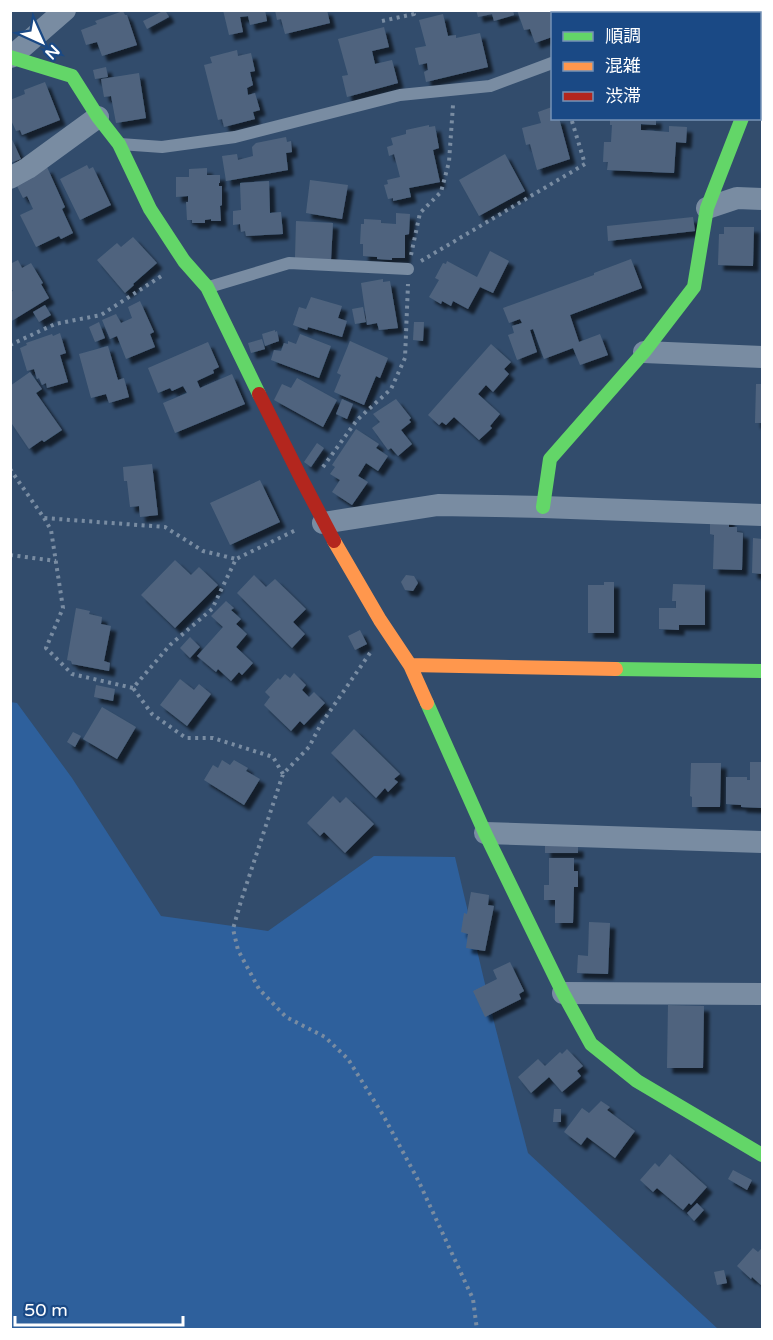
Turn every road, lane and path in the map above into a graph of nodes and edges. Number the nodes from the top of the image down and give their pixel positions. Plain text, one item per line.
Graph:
1 (65, 10) edge
2 (413, 10) edge
3 (382, 21) dead end
4 (11, 57) edge
5 (551, 63) edge
6 (454, 90) junction
7 (98, 117) junction
8 (572, 120) edge
9 (741, 120) edge
10 (119, 144) junction
11 (10, 178) edge
12 (762, 199) edge
13 (707, 208) junction
14 (184, 261) junction
15 (408, 269) junction
16 (207, 287) junction
17 (10, 345) edge
18 (644, 352) junction
19 (762, 357) edge
20 (10, 469) edge
21 (308, 491) junction
22 (543, 507) junction
23 (762, 515) edge
24 (44, 518) junction
25 (323, 523) junction
26 (10, 555) edge
27 (236, 560) junction
28 (56, 561) junction
29 (394, 642) junction
30 (410, 665) junction
31 (762, 671) edge
32 (133, 688) junction
33 (284, 774) junction
34 (485, 833) junction
35 (762, 842) edge
36 (563, 993) junction
37 (762, 994) edge
38 (762, 1155) edge
39 (477, 1329) edge

1 - 4 street
2 - 3 path
4 - 7 street
5 - 6 lane
6 - 10 lane
6 - 15 path
7 - 10 street
7 - 11 street
8 - 15 path
9 - 13 street
10 - 14 street
12 - 13 street
13 - 18 street
14 - 16 street
14 - 17 path
15 - 16 lane
15 - 21 path
16 - 21 street
18 - 19 street
18 - 22 street
20 - 24 path
21 - 25 street
22 - 23 street
22 - 25 street
24 - 27 path
24 - 28 path
25 - 27 path
25 - 29 street
26 - 28 path
27 - 32 path
28 - 32 path
29 - 30 street
29 - 33 path
30 - 31 street
30 - 34 street
32 - 33 path
33 - 39 path
34 - 35 street
34 - 36 street
36 - 37 street
36 - 38 street

